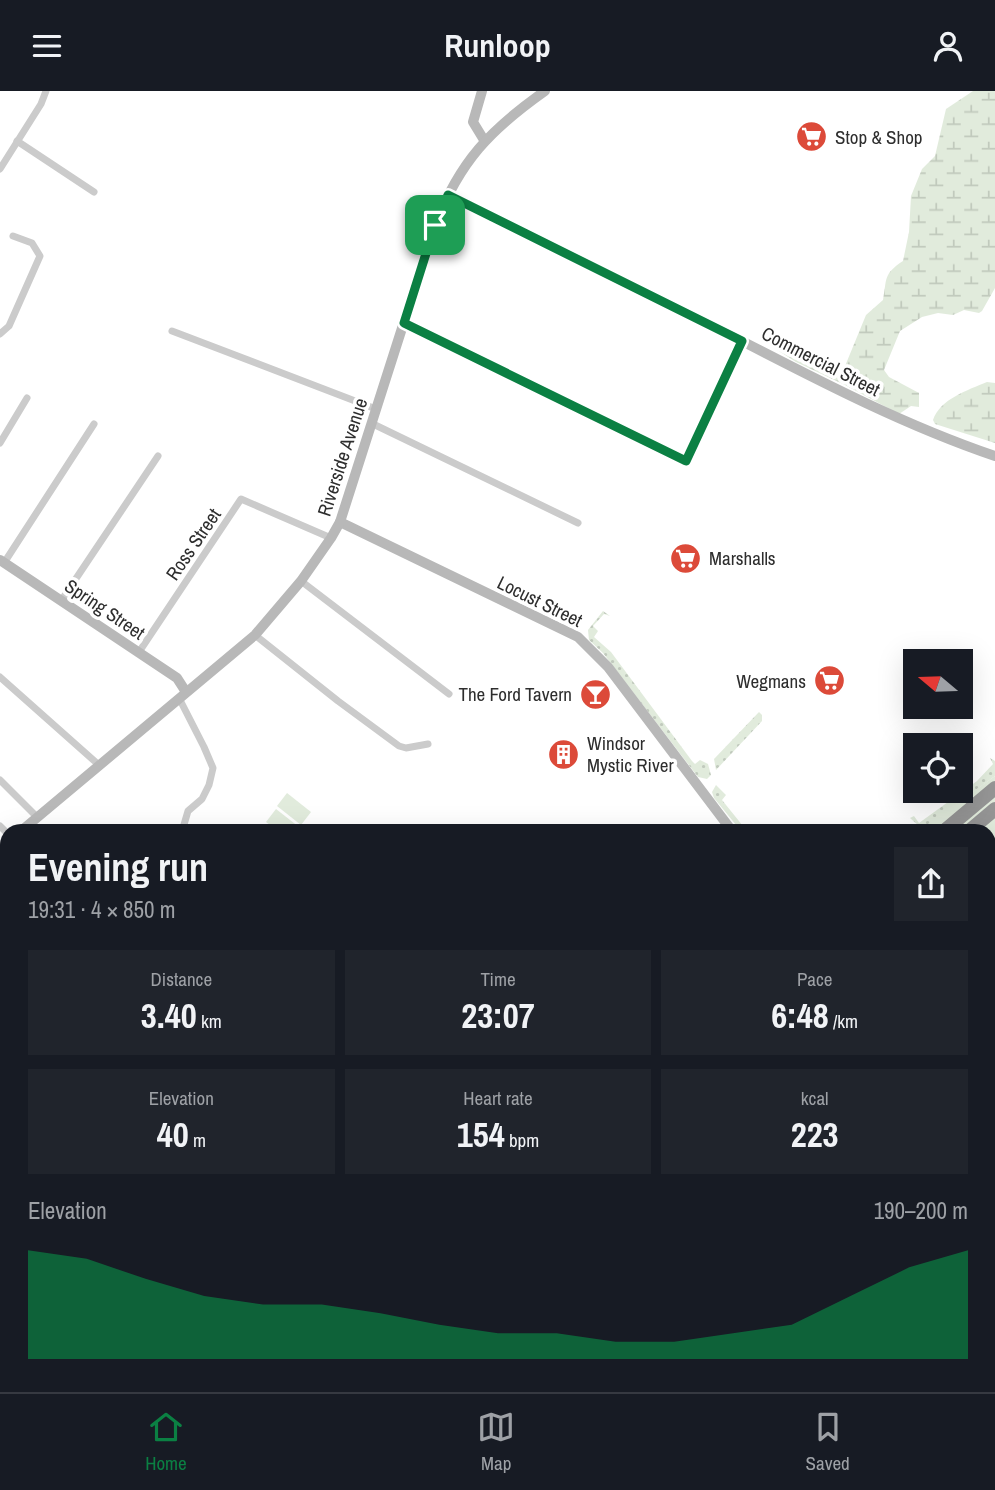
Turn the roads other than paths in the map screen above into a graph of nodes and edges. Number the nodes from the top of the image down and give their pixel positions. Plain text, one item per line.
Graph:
1 (46, 91) edge
2 (482, 91) edge
3 (545, 91) edge
4 (485, 140) junction
5 (17, 141) junction
6 (0, 169) edge
7 (94, 192) dead end
8 (448, 195) junction
9 (13, 236) dead end
10 (404, 323) junction
11 (172, 331) dead end
12 (0, 334) edge
13 (742, 341) junction
14 (27, 398) dead end
15 (376, 409) junction
16 (372, 423) junction
17 (93, 424) dead end
18 (0, 443) edge
19 (158, 456) dead end
20 (995, 456) edge
21 (340, 522) junction
22 (578, 523) dead end
23 (331, 538) junction
24 (2, 561) edge
25 (301, 581) junction
26 (61, 601) junction
27 (255, 635) junction
28 (139, 652) junction
29 (0, 677) edge
30 (449, 694) dead end
31 (182, 695) junction
32 (428, 744) dead end
33 (99, 765) junction
34 (0, 780) edge
35 (995, 788) edge
36 (979, 802) junction
37 (995, 809) edge
38 (37, 817) junction
39 (29, 824) edge
40 (184, 824) edge
41 (727, 824) edge
42 (943, 824) edge
43 (952, 824) edge
44 (978, 824) edge

1 - 5 street
2 - 4 street
3 - 4 street, Riverside Avenue
4 - 8 street, Riverside Avenue
5 - 6 street
5 - 7 street
8 - 10 street, Riverside Avenue
8 - 13 street, Commercial Street
9 - 12 street
10 - 13 street
10 - 15 street, Riverside Avenue
11 - 15 street
13 - 20 street, Commercial Street
14 - 18 street
15 - 16 street, Riverside Avenue
16 - 21 street, Riverside Avenue
16 - 22 street
17 - 24 street
19 - 26 street
21 - 23 street, Riverside Avenue
21 - 41 street, Locust Street
23 - 25 street, Riverside Avenue
23 - 28 street, Ross Street
24 - 26 street, Spring Street
25 - 27 street, Riverside Avenue
25 - 30 street
26 - 28 street, Spring Street
27 - 31 street, Riverside Avenue
27 - 32 street
28 - 31 street, Spring Street
29 - 33 street
31 - 33 street, Riverside Avenue
31 - 40 street
33 - 38 street, Riverside Avenue
34 - 38 street
35 - 36 highway
36 - 42 highway
36 - 43 highway
37 - 44 highway
38 - 39 street, Riverside Avenue

